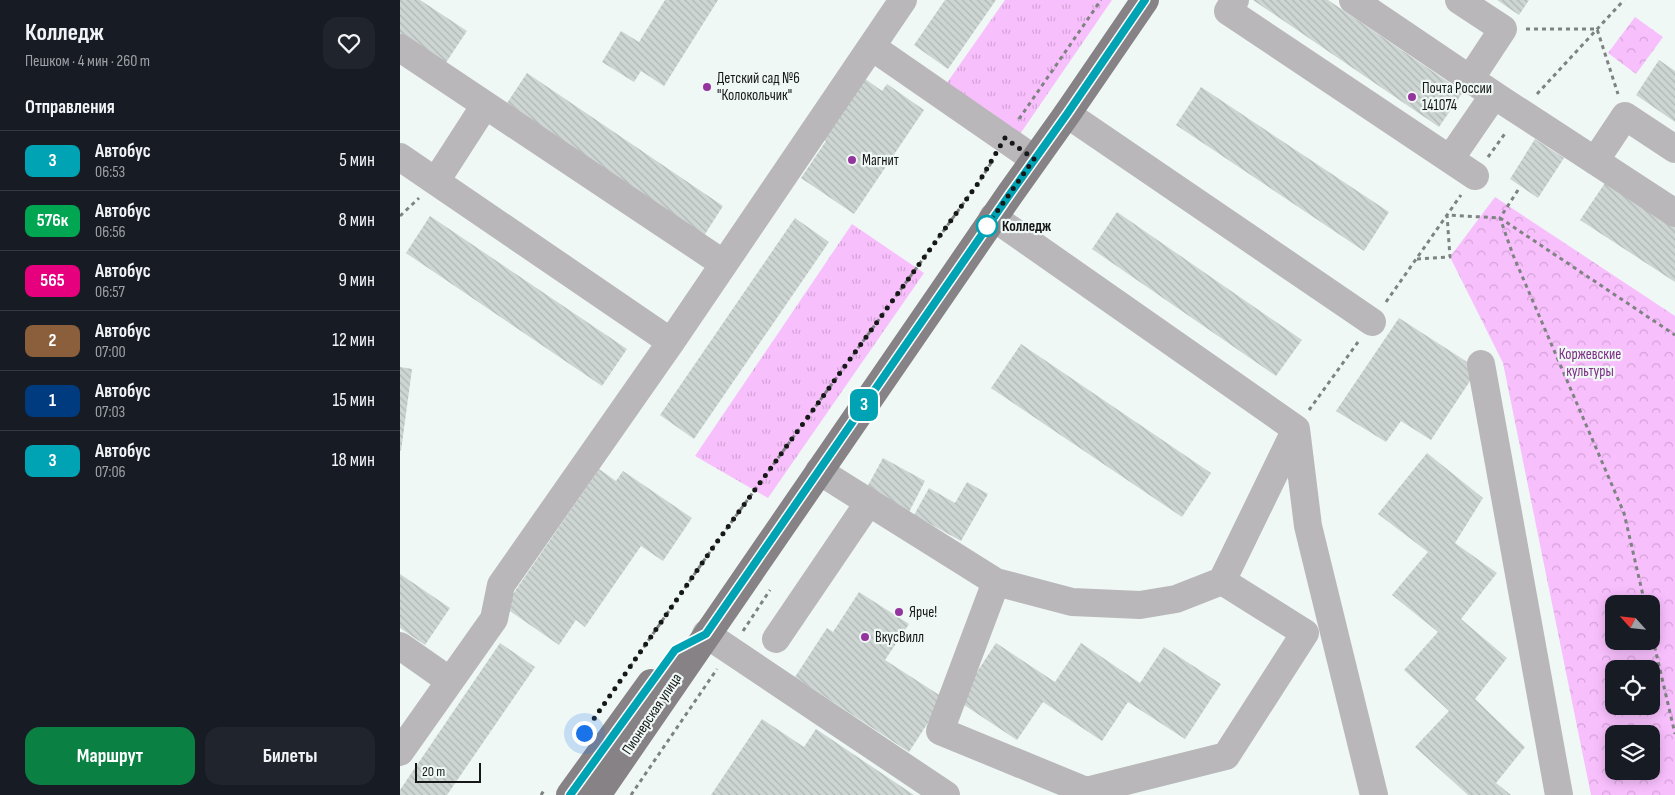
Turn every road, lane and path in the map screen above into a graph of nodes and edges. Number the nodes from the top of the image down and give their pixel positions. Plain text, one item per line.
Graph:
1 (903, 0) edge
2 (1101, 0) edge
3 (1145, 0) edge
4 (1235, 0) edge
5 (1353, 0) edge
6 (1459, 0) edge
7 (1624, 0) edge
8 (1503, 29) junction
9 (1597, 29) junction
10 (872, 47) junction
11 (400, 48) edge
12 (1470, 79) junction
13 (1494, 95) junction
14 (486, 105) junction
15 (1520, 112) junction
16 (1067, 114) junction
17 (1625, 116) junction
18 (1005, 138) junction
19 (1675, 149) edge
20 (400, 157) edge
21 (1034, 159) junction
22 (1450, 159) junction
23 (1594, 161) junction
24 (1475, 176) joint
25 (436, 181) junction
26 (1518, 190) dead end
27 (1675, 213) edge
28 (993, 218) junction
29 (1500, 218) junction
30 (1416, 259) dead end
31 (724, 264) junction
32 (1372, 322) dead end
33 (1675, 335) edge
34 (671, 342) junction
35 (1481, 364) dead end
36 (1296, 429) junction
37 (819, 471) junction
38 (868, 502) junction
39 (1222, 581) junction
40 (996, 582) junction
41 (1643, 595) edge
42 (706, 634) junction
43 (776, 639) dead end
44 (400, 646) edge
45 (1655, 650) edge
46 (625, 675) dead end
47 (450, 681) junction
48 (1675, 734) edge
49 (400, 752) edge
50 (558, 791) edge
51 (541, 795) edge
52 (597, 795) edge
53 (946, 795) edge
54 (1374, 795) edge
55 (1559, 795) edge

1 - 10 lane
2 - 18 path
3 - 16 main road, Пионерская улица
4 - 22 lane
5 - 12 lane
6 - 8 lane
7 - 9 path
8 - 9 path
8 - 12 lane
9 - 15 path
9 - 17 path
10 - 18 lane
10 - 31 lane
11 - 14 lane
12 - 13 lane
13 - 15 lane
13 - 22 lane
14 - 25 lane
14 - 31 lane
15 - 23 lane
15 - 24 path
16 - 21 main road, Пионерская улица
16 - 32 lane
17 - 19 lane
17 - 23 lane
18 - 21 lane
18 - 46 path
20 - 25 lane
21 - 28 main road, Пионерская улица
22 - 24 lane
23 - 27 lane
25 - 34 lane
26 - 29 path
28 - 36 lane
28 - 37 main road, Пионерская улица
29 - 30 path
29 - 33 path
29 - 41 path
31 - 34 lane
34 - 47 lane
35 - 55 lane
36 - 39 lane
36 - 54 lane
37 - 38 lane
37 - 42 main road, Пионерская улица
38 - 40 lane
38 - 43 lane
39 - 40 lane
39 - 40 lane
42 - 50 main road, Пионерская улица
42 - 52 main road, Пионерская улица
42 - 53 lane
44 - 47 lane
45 - 48 path
47 - 49 lane
50 - 51 path

